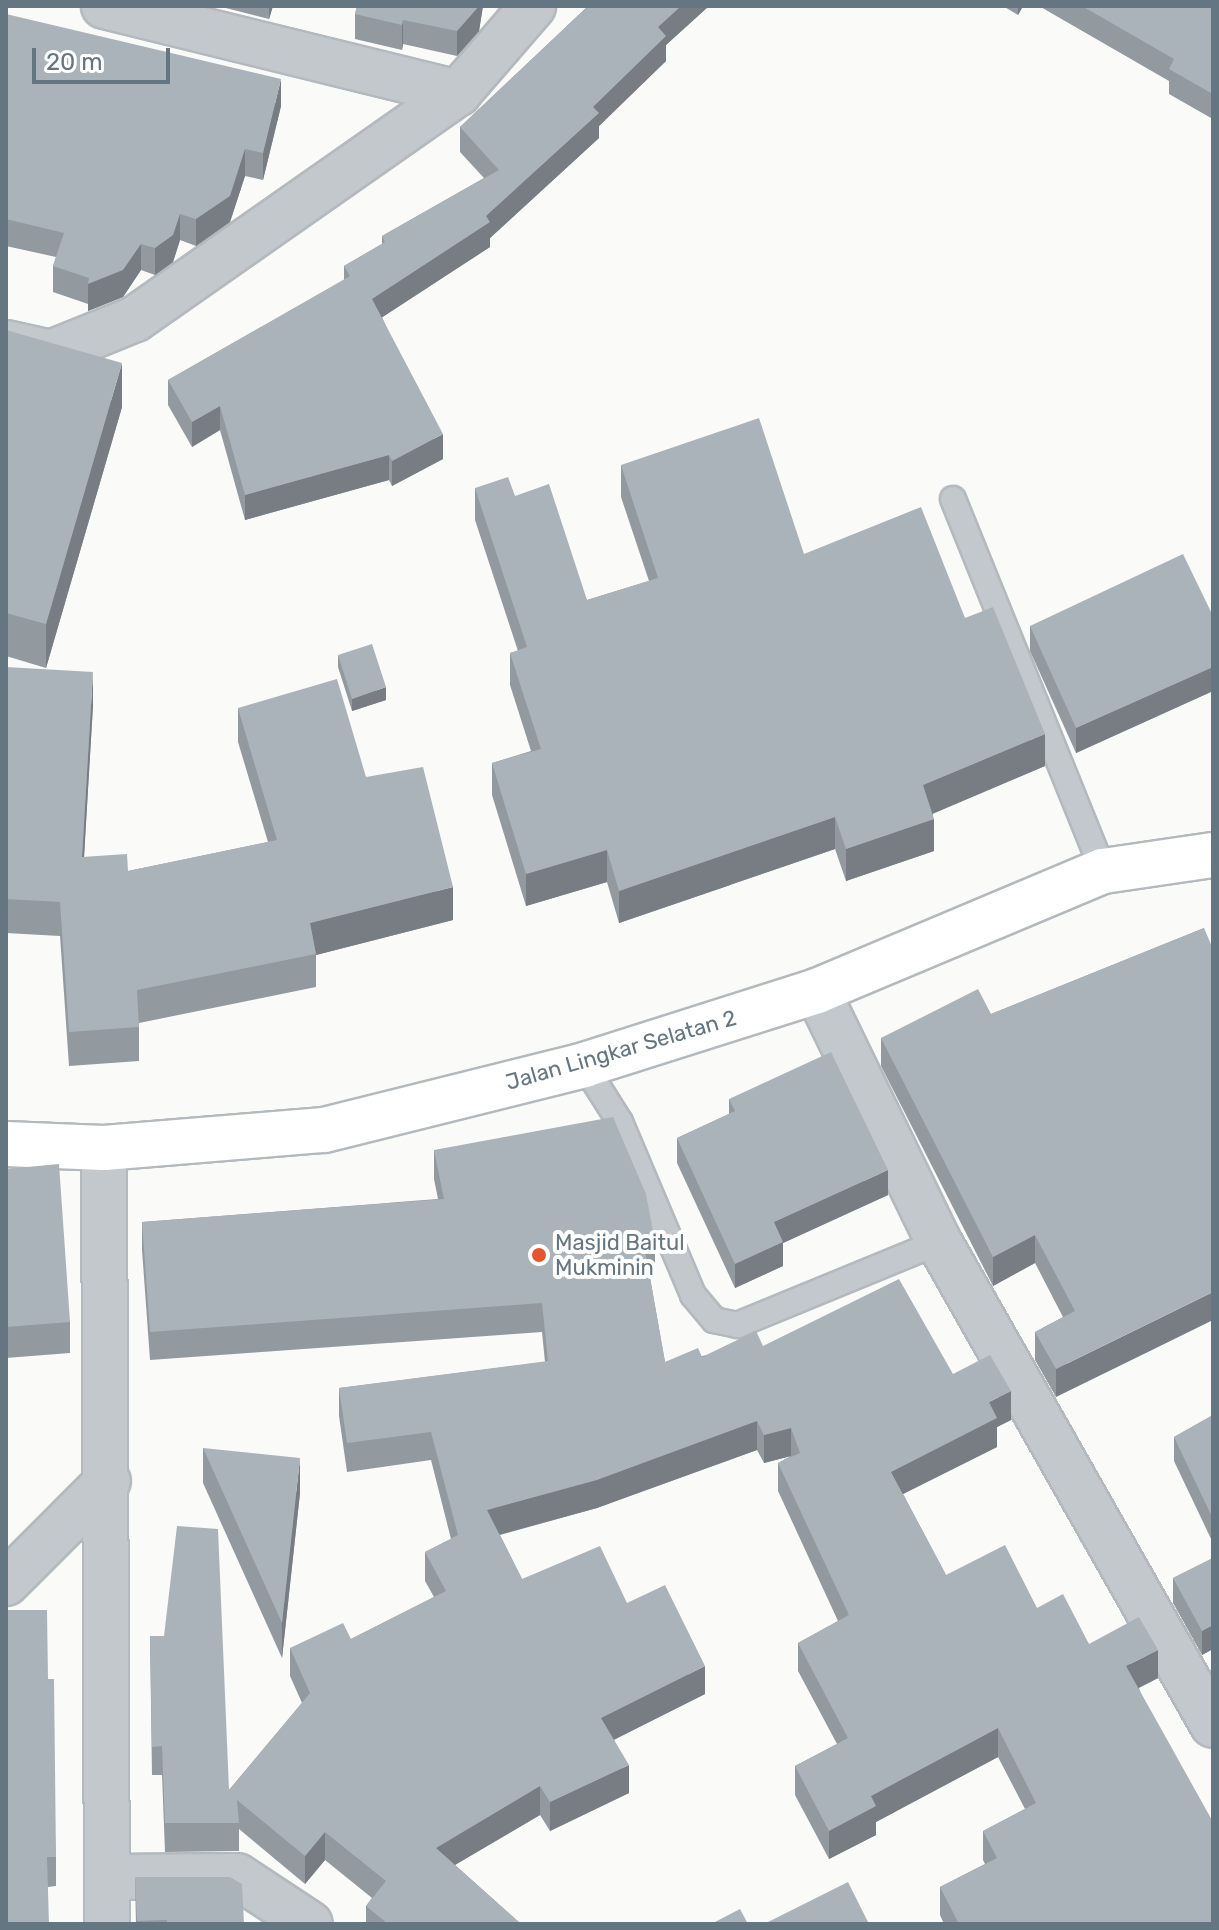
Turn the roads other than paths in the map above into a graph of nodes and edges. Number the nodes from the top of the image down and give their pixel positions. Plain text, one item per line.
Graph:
1 (104, 6) edge
2 (515, 16) edge
3 (458, 93) junction
4 (6, 343) edge
5 (953, 499) dead end
6 (1213, 855) edge
7 (1103, 871) junction
8 (817, 991) junction
9 (584, 1065) junction
10 (6, 1144) edge
11 (104, 1148) junction
12 (939, 1242) junction
13 (108, 1481) junction
14 (6, 1583) edge
15 (1213, 1725) edge
16 (108, 1877) junction
17 (107, 1924) edge
18 (310, 1924) edge

1 - 3 street
2 - 3 street
3 - 4 street
5 - 7 lane
6 - 7 highway, Jalan Lingkar Selatan 2
7 - 8 highway, Jalan Lingkar Selatan 2
8 - 9 highway, Jalan Lingkar Selatan 2
8 - 12 street
9 - 11 highway, Jalan Lingkar Selatan 2
9 - 12 lane
10 - 11 highway, Jalan Lingkar Selatan 2
11 - 13 street
12 - 15 street
13 - 14 street
13 - 16 street
16 - 17 street
16 - 18 street

